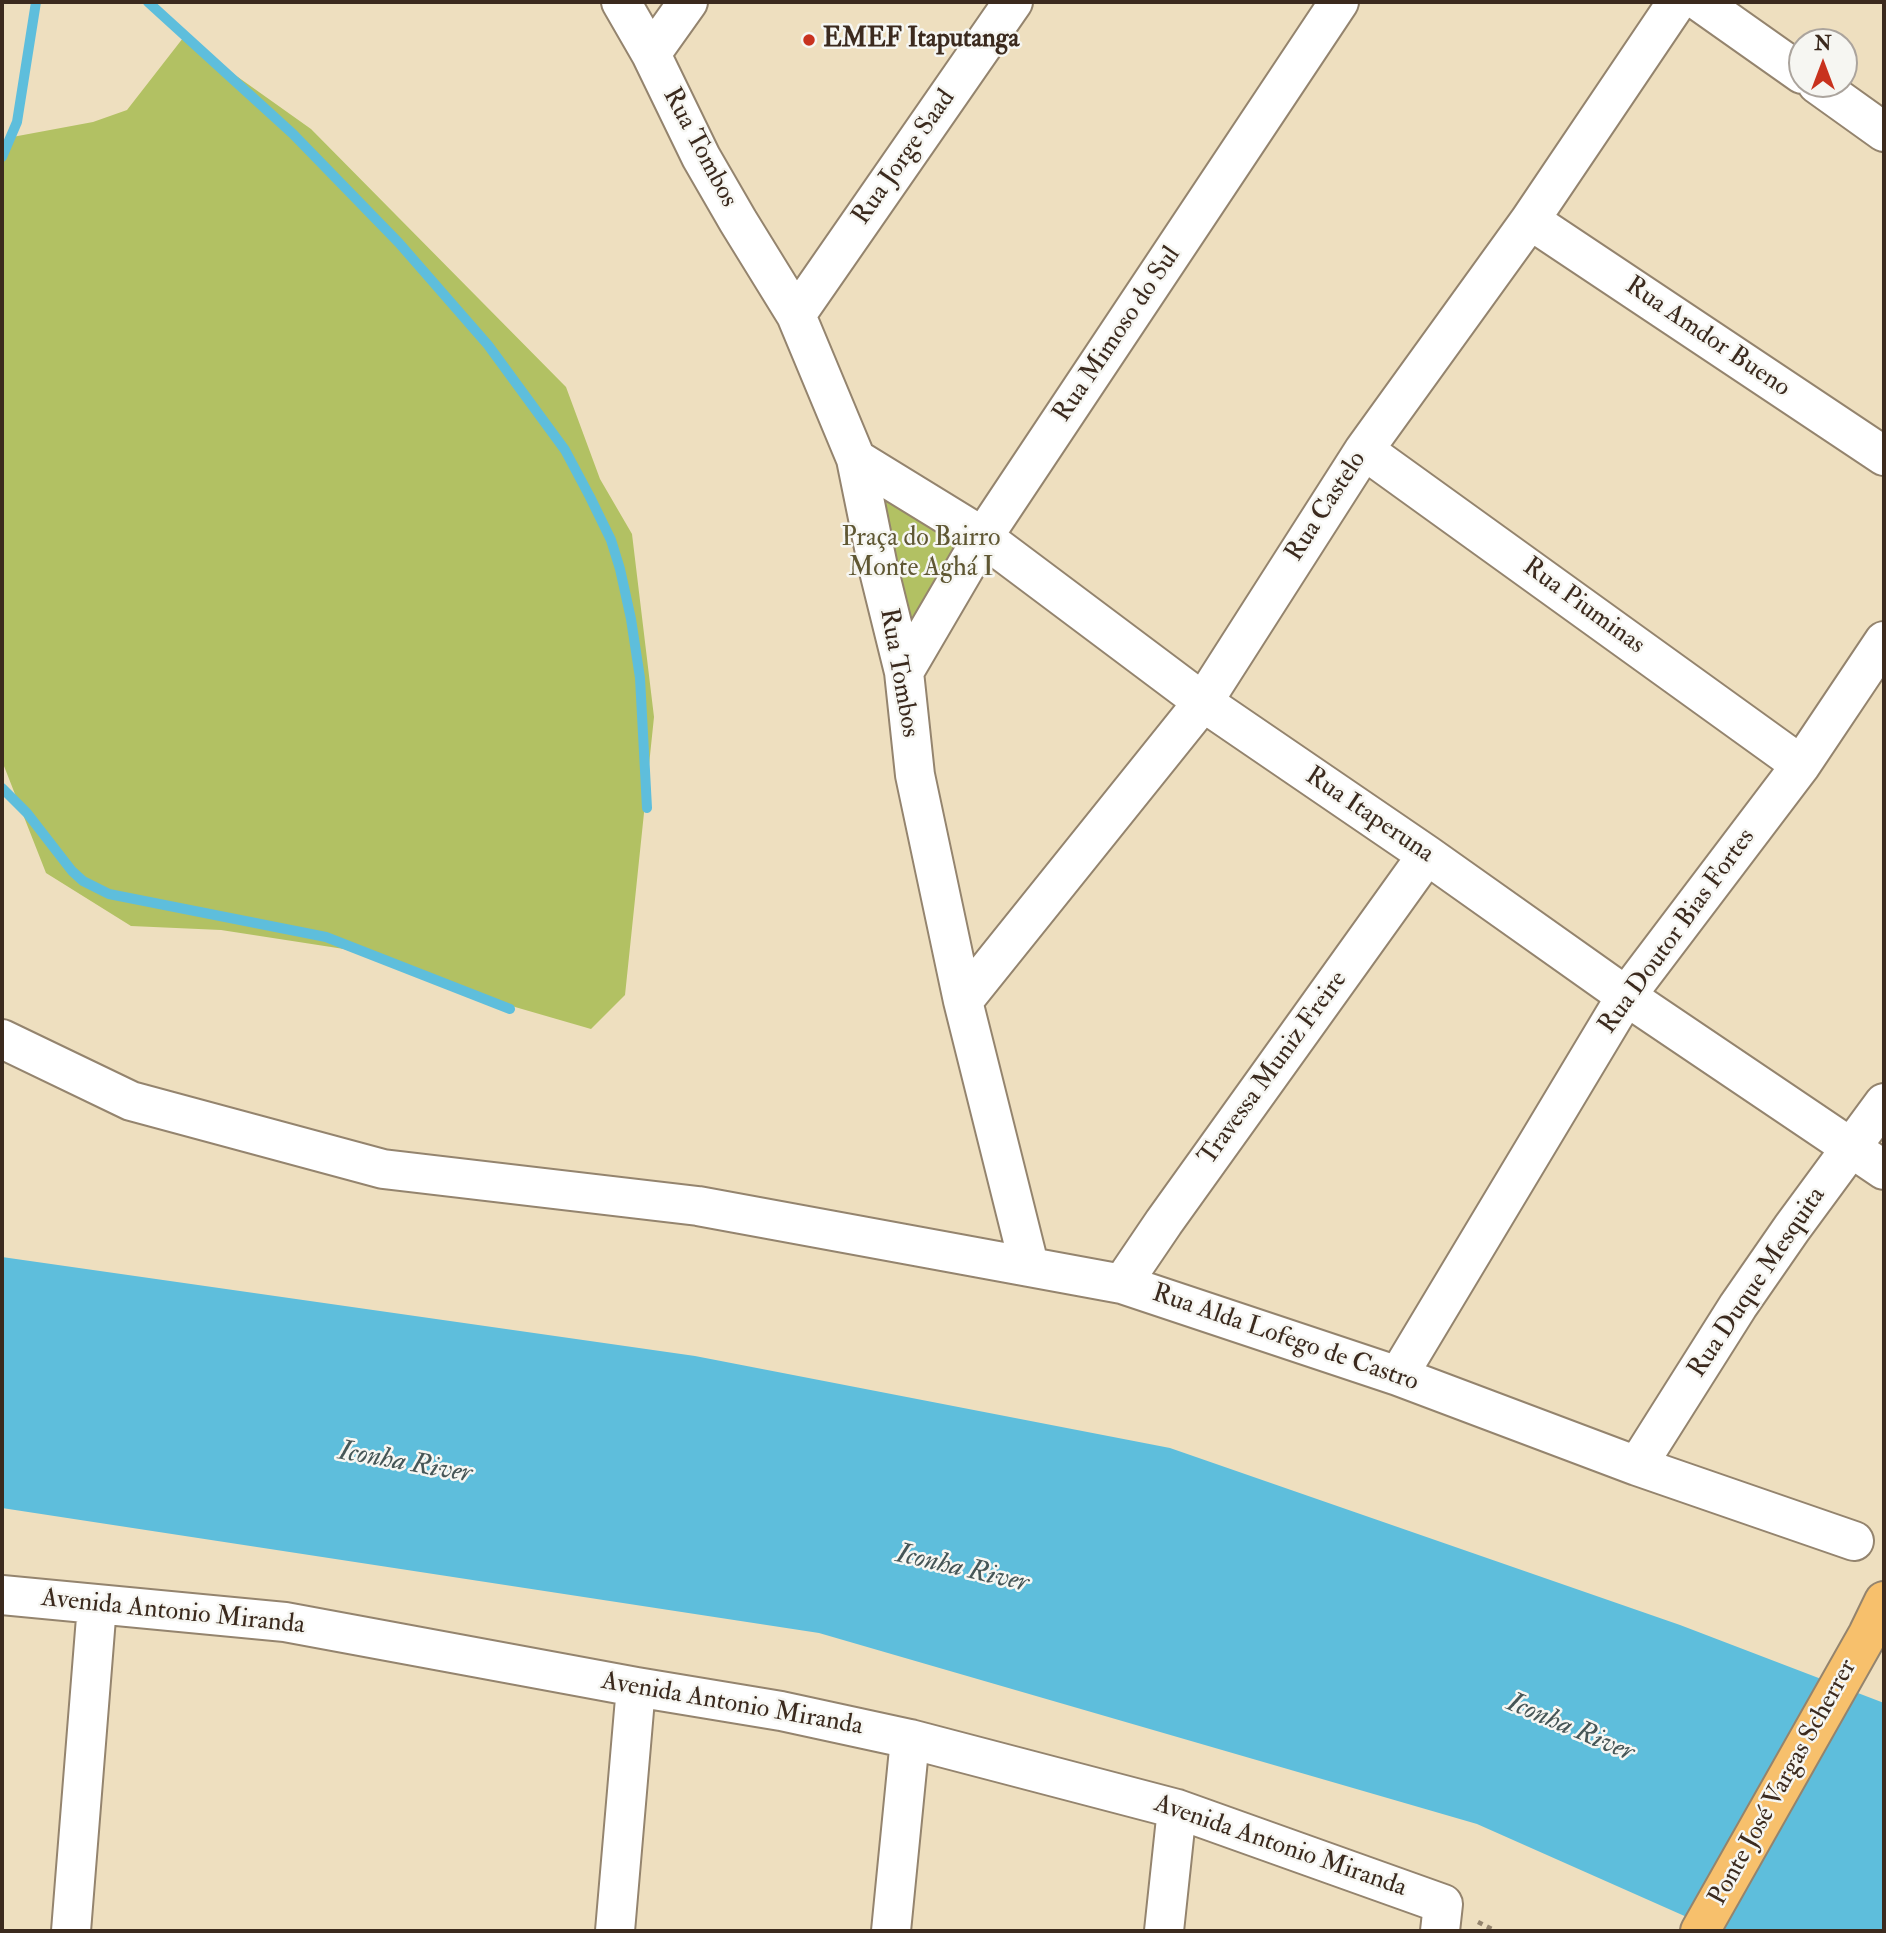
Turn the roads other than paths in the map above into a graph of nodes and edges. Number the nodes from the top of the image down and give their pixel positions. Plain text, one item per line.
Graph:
1 (621, 2) edge
2 (688, 2) edge
3 (1013, 2) edge
4 (1339, 2) edge
5 (1677, 2) edge
6 (1700, 2) edge
7 (651, 54) junction
8 (1788, 64) edge
9 (1836, 98) edge
10 (1884, 132) edge
11 (1530, 219) junction
12 (796, 315) junction
13 (1364, 450) junction
14 (1884, 456) edge
15 (856, 459) junction
16 (983, 537) junction
17 (1884, 641) edge
18 (904, 672) junction
19 (1202, 702) junction
20 (1801, 765) junction
21 (1427, 855) junction
22 (1626, 996) junction
23 (963, 1001) junction
24 (2, 1040) edge
25 (1884, 1103) edge
26 (1851, 1149) junction
27 (1884, 1170) edge
28 (1029, 1265) junction
29 (1122, 1284) junction
30 (1398, 1377) junction
31 (1637, 1466) junction
32 (1854, 1541) dead end
33 (2, 1595) edge
34 (97, 1605) junction
35 (1876, 1618) edge
36 (636, 1687) junction
37 (910, 1739) junction
38 (1177, 1809) junction
39 (1441, 1917) edge
40 (71, 1931) edge
41 (615, 1931) edge
42 (891, 1931) edge
43 (1164, 1931) edge
44 (1700, 1931) edge

1 - 7 street, Rua Tombos
2 - 7 street
3 - 12 street, Rua Jorge Saad
4 - 16 street, Rua Mimoso do Sul
5 - 11 street, Rua Castelo
6 - 8 street
7 - 12 street, Rua Tombos
9 - 10 street
11 - 13 street, Rua Castelo
11 - 14 street, Rua Amdor Bueno
12 - 15 street, Rua Tombos
13 - 19 street, Rua Castelo
13 - 20 street, Rua Piuminas
15 - 16 street, Rua Itaperuna
15 - 18 street, Rua Tombos
16 - 18 street, Rua Mimoso do Sul
16 - 19 street, Rua Itaperuna
17 - 20 street, Rua Doutor Bias Fortes
18 - 23 street, Rua Tombos
19 - 21 street, Rua Itaperuna
19 - 23 street, Rua Castelo
20 - 22 street, Rua Doutor Bias Fortes
21 - 22 street, Rua Itaperuna
21 - 29 street, Travessa Muniz Freire
22 - 26 street, Rua Itaperuna
22 - 30 street, Rua Doutor Bias Fortes
23 - 28 street, Rua Tombos
24 - 28 street, Rua Alda Lofego de Castro
25 - 26 street, Rua Duque Mesquita
26 - 27 street, Rua Itaperuna
26 - 31 street, Rua Duque Mesquita
28 - 29 street, Rua Alda Lofego de Castro
29 - 30 street, Rua Alda Lofego de Castro
30 - 31 street, Rua Alda Lofego de Castro
31 - 32 street, Rua Alda Lofego de Castro
33 - 34 street, Avenida Antonio Miranda
34 - 36 street, Avenida Antonio Miranda
34 - 40 street
35 - 44 main road, Ponte José Vargas Scherrer
36 - 37 street, Avenida Antonio Miranda
36 - 41 street
37 - 38 street, Avenida Antonio Miranda
37 - 42 street
38 - 39 street, Avenida Antonio Miranda
38 - 43 street

